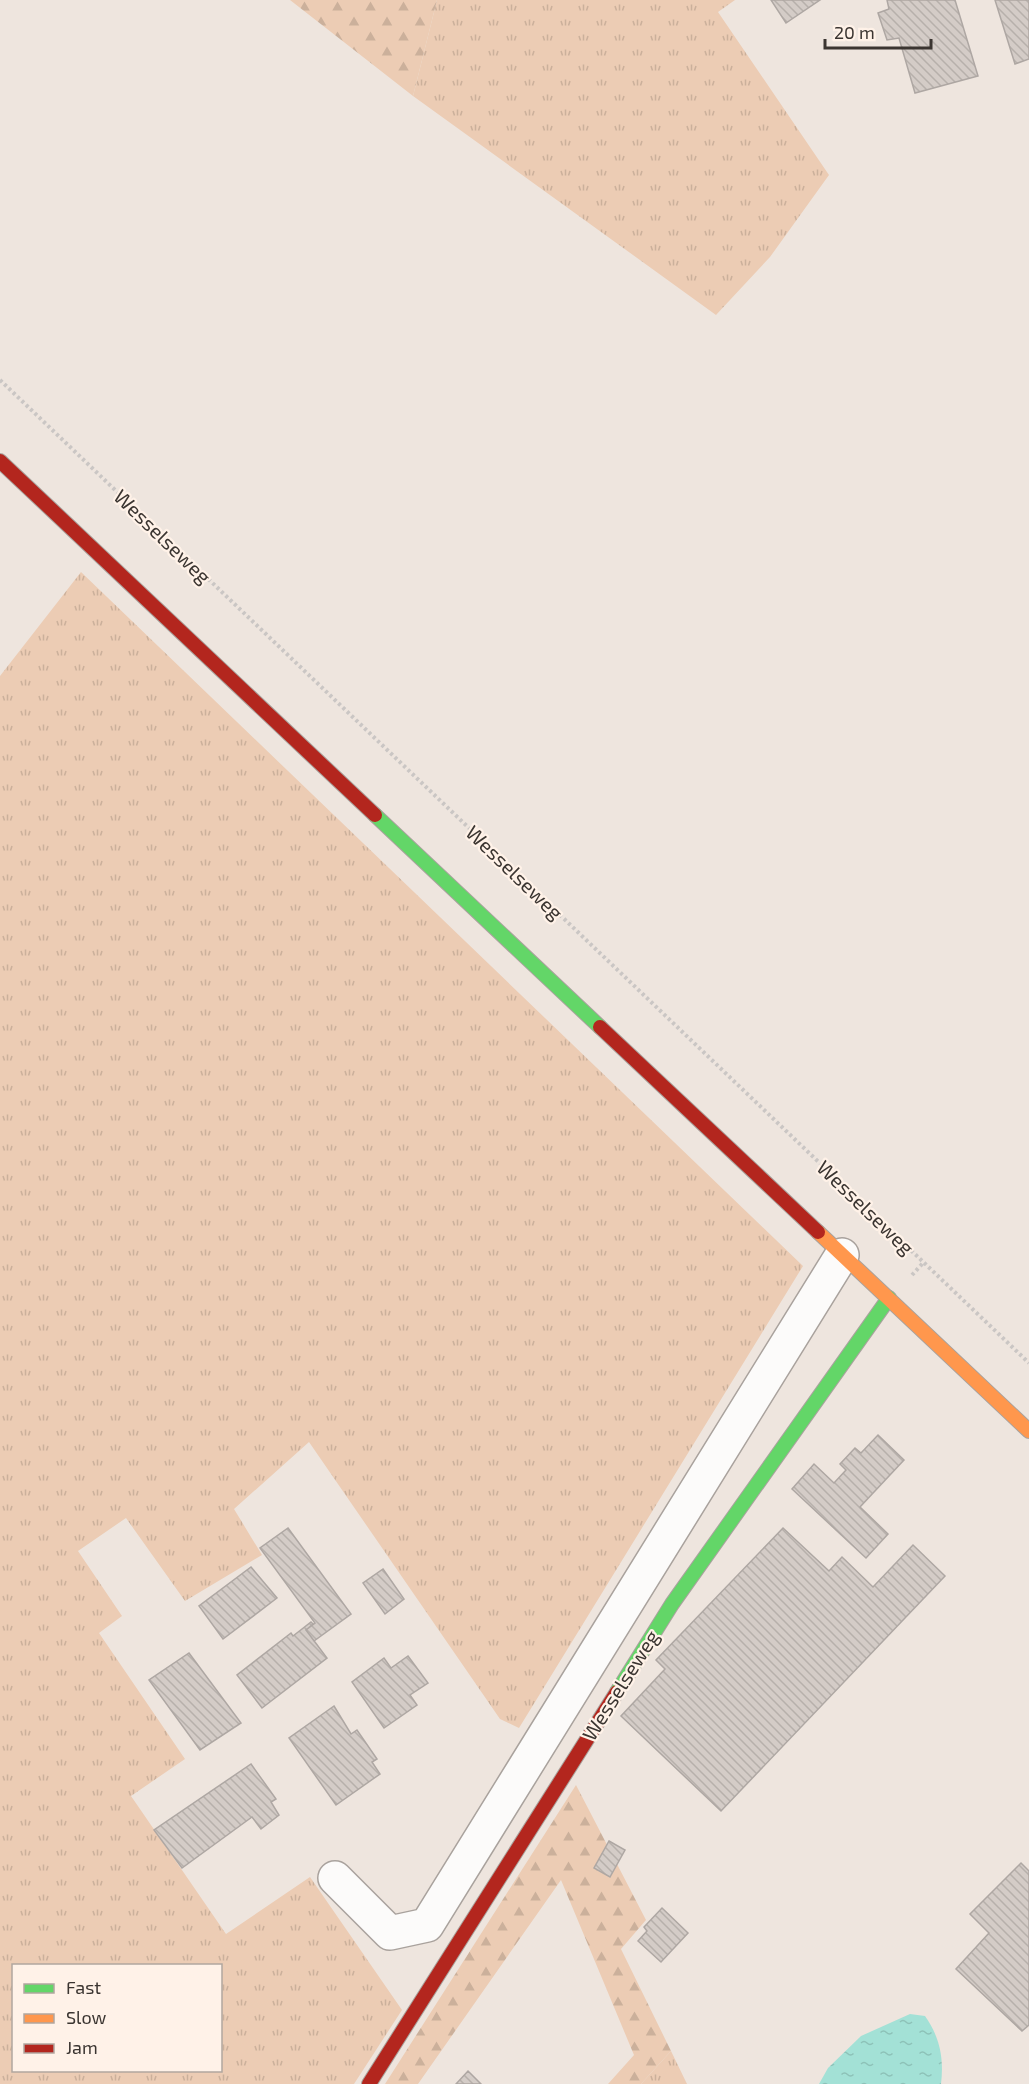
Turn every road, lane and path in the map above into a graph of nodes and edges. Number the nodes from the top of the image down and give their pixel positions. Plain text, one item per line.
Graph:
1 (0, 380) edge
2 (0, 461) edge
3 (842, 1255) junction
4 (889, 1298) junction
5 (1029, 1363) edge
6 (1029, 1431) edge
7 (335, 1878) dead end
8 (369, 2084) edge

1 - 5 path, Wesselseweg
2 - 3 main road
3 - 4 main road
3 - 7 street, Wesselseweg
4 - 6 main road
4 - 8 main road, Wesselseweg

